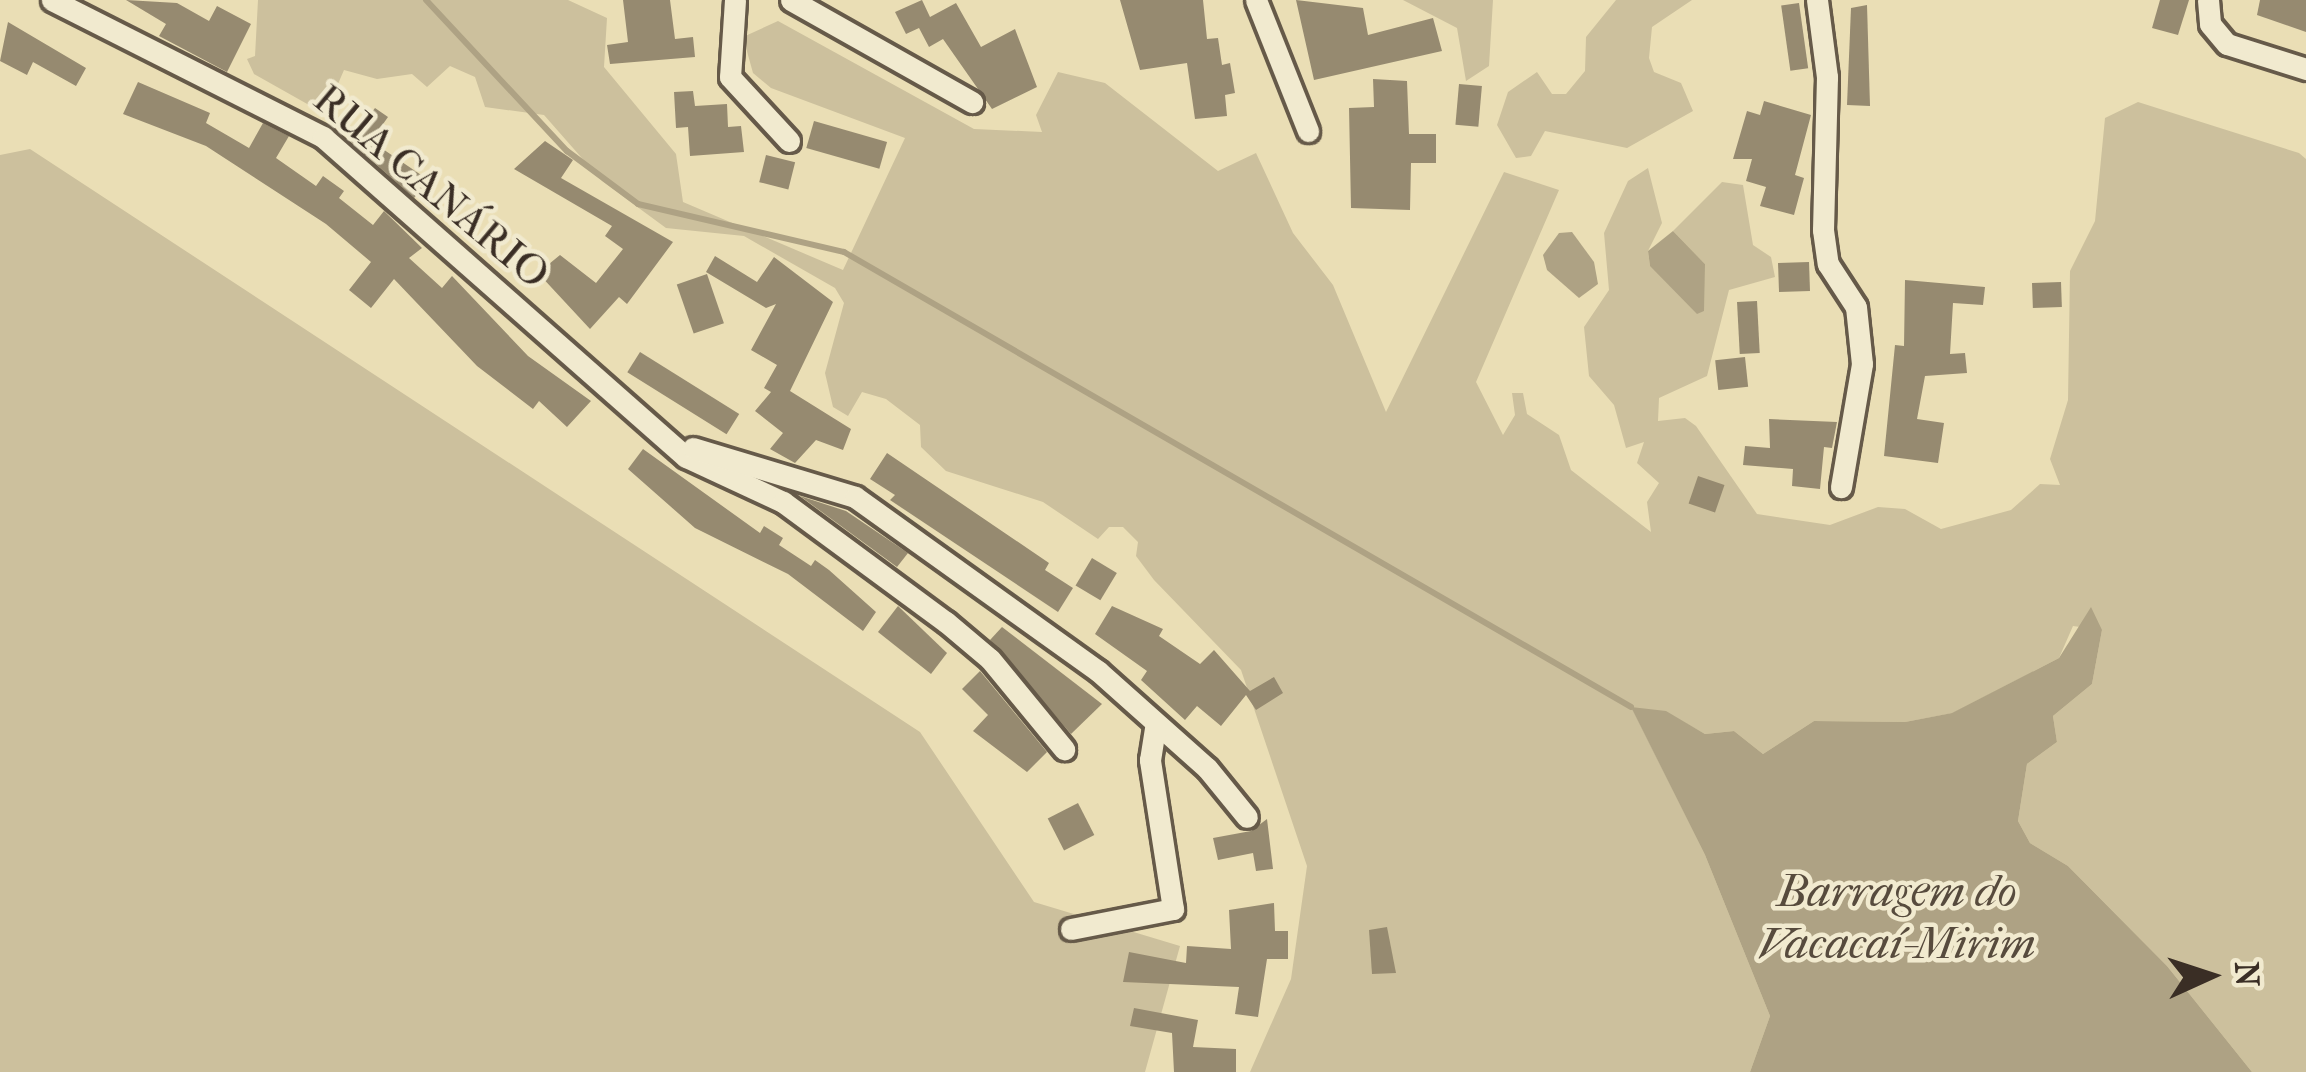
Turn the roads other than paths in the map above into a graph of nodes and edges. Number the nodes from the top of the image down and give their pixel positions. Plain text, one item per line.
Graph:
1 (52, 0) edge
2 (735, 0) edge
3 (791, 0) edge
4 (1256, 0) edge
5 (1817, 0) edge
6 (2208, 0) edge
7 (2306, 69) edge
8 (972, 102) dead end
9 (1308, 131) dead end
10 (789, 141) dead end
11 (669, 442) junction
12 (1841, 488) dead end
13 (1156, 723) junction
14 (1064, 748) dead end
15 (1247, 817) dead end
16 (1071, 929) dead end

1 - 11 street, RUA CANÁRIO
2 - 10 street
3 - 8 street
4 - 9 street
5 - 12 street
6 - 7 street
11 - 13 street, RUA CANÁRIO
11 - 14 street, RUA CANÁRIO
13 - 15 street, RUA CANÁRIO
13 - 16 street

